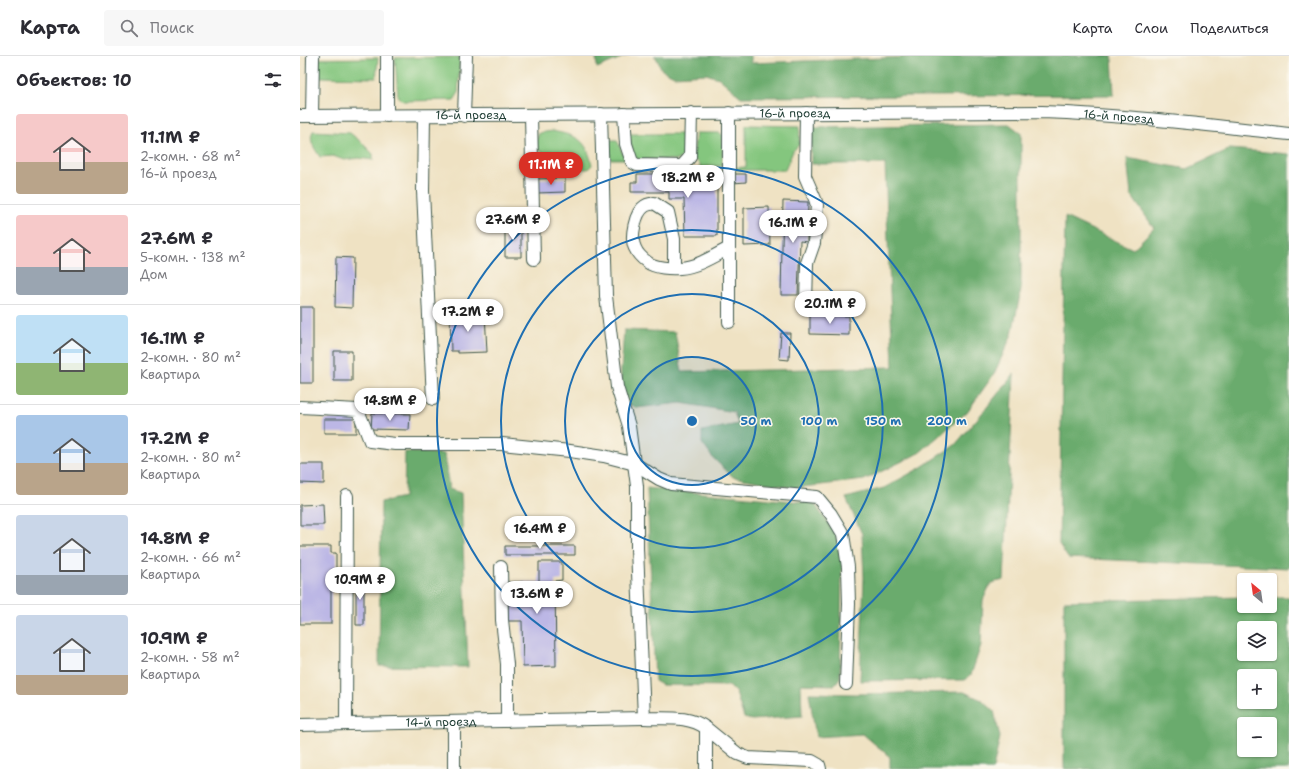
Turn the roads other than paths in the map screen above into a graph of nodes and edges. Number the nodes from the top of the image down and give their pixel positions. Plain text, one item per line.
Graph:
1 (313, 56) edge
2 (387, 56) edge
3 (466, 56) edge
4 (691, 113) junction
5 (729, 113) junction
6 (806, 113) junction
7 (601, 114) junction
8 (624, 114) junction
9 (531, 115) junction
10 (306, 116) edge
11 (387, 116) junction
12 (424, 116) junction
13 (464, 116) junction
14 (1289, 134) edge
15 (729, 248) junction
16 (534, 259) dead end
17 (674, 268) junction
18 (806, 304) dead end
19 (728, 322) dead end
20 (433, 400) dead end
21 (300, 407) edge
22 (635, 464) junction
23 (347, 496) dead end
24 (501, 567) dead end
25 (846, 684) dead end
26 (644, 718) junction
27 (507, 721) junction
28 (454, 722) junction
29 (346, 724) junction
30 (300, 725) edge
31 (706, 728) junction
32 (454, 769) edge
33 (706, 769) edge
34 (820, 769) edge

1 - 10 street
2 - 11 street
3 - 13 street
4 - 5 street, 16-й проезд
4 - 8 street, 16-й проезд
4 - 8 street
5 - 6 street, 16-й проезд
5 - 15 street
6 - 14 street, 16-й проезд
6 - 18 street
7 - 8 street, 16-й проезд
7 - 9 street, 16-й проезд
7 - 22 street
9 - 13 street, 16-й проезд
9 - 16 street
10 - 11 street, 16-й проезд
11 - 12 street, 16-й проезд
12 - 13 street, 16-й проезд
12 - 20 street
15 - 17 street
15 - 19 street
17 - 17 street
21 - 22 street
22 - 25 street
22 - 26 street
23 - 29 street
24 - 27 street
26 - 27 street, 14-й проезд
26 - 31 street, 14-й проезд
27 - 28 street, 14-й проезд
28 - 29 street, 14-й проезд
28 - 32 street
29 - 30 street, 14-й проезд
31 - 33 street
31 - 34 street

